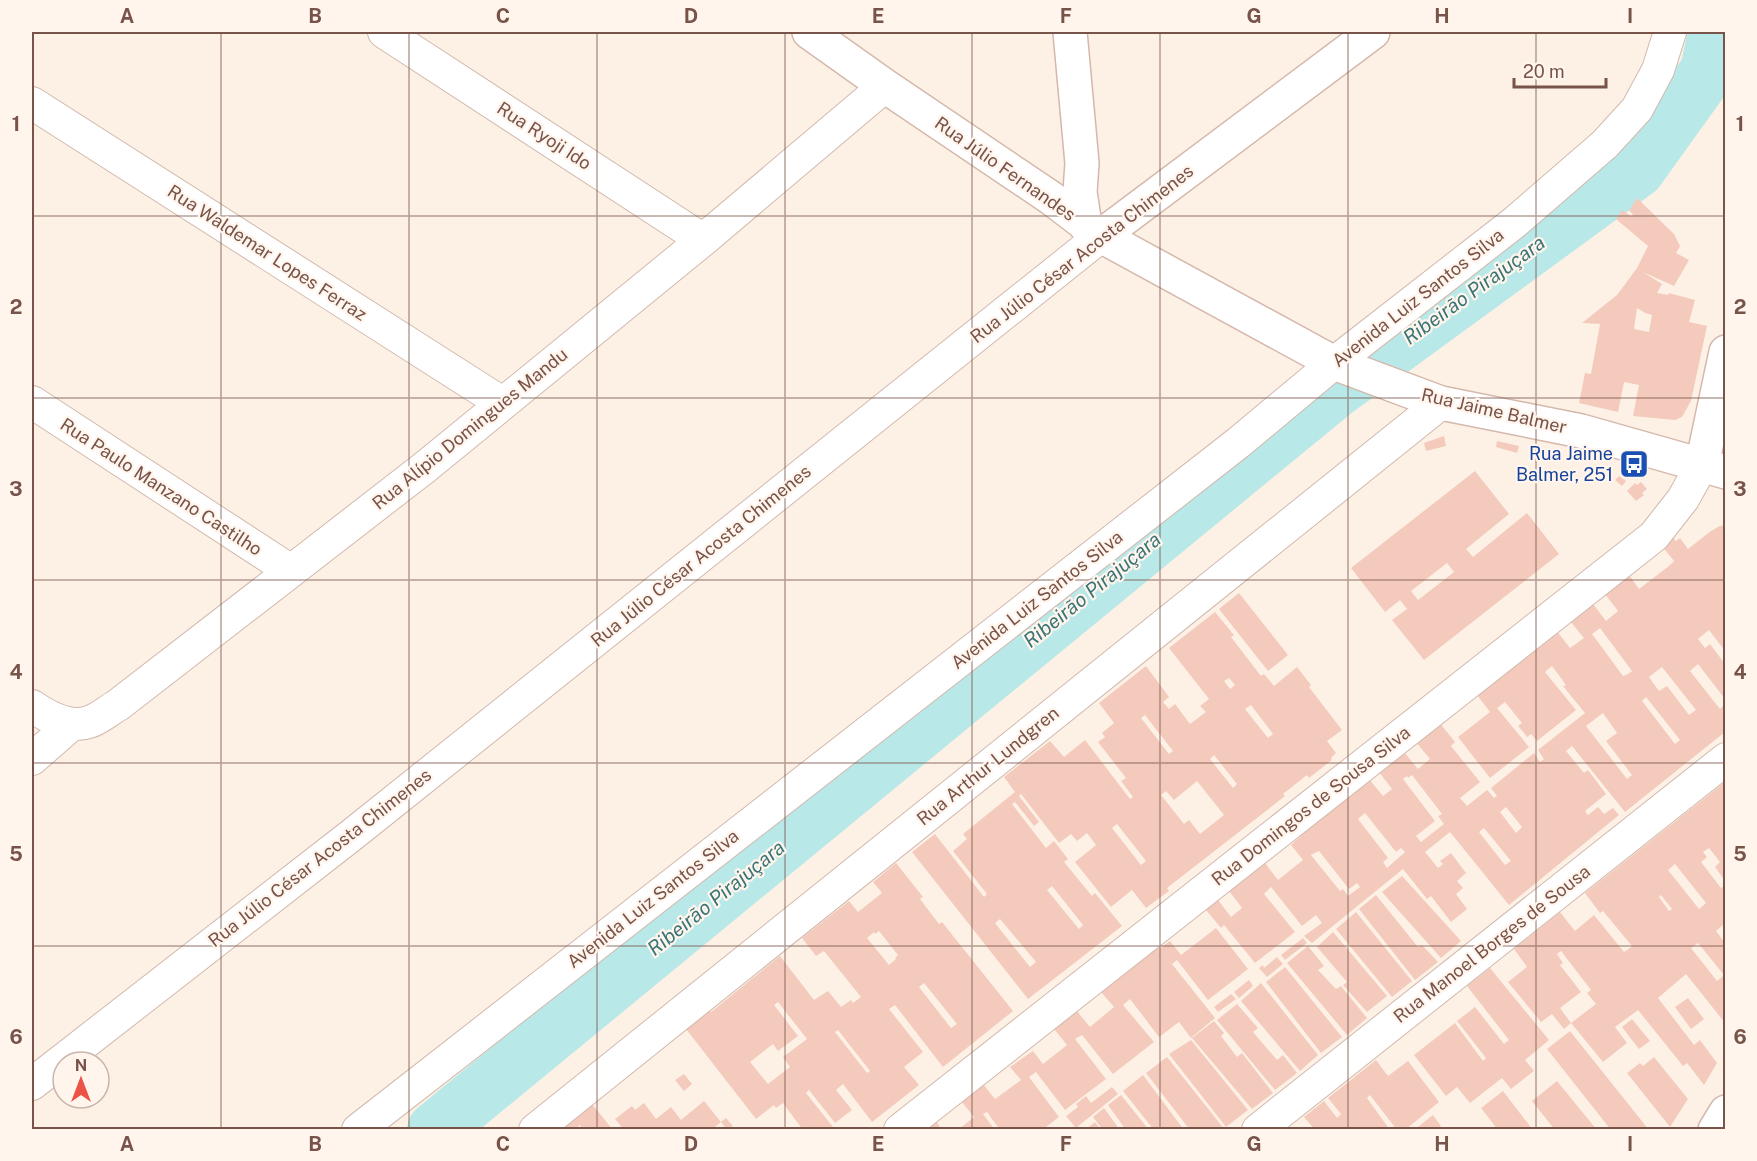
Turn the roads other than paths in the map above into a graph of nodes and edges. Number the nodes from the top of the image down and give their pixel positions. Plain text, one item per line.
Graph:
1 (384, 32) edge
2 (809, 32) edge
3 (1070, 32) edge
4 (1373, 32) edge
5 (1670, 32) edge
6 (885, 86) junction
7 (32, 103) edge
8 (1093, 230) junction
9 (703, 240) junction
10 (1725, 352) edge
11 (1344, 368) junction
12 (1428, 398) junction
13 (32, 402) edge
14 (502, 403) junction
15 (1714, 469) edge
16 (291, 571) junction
17 (34, 708) edge
18 (72, 724) junction
19 (32, 759) edge
20 (1725, 759) edge
21 (32, 1084) edge
22 (1725, 1112) edge
23 (358, 1130) edge
24 (535, 1130) edge
25 (900, 1130) edge
26 (1258, 1130) edge
27 (1715, 1130) edge

1 - 9 street, Rua Ryoji Ido
2 - 6 street, Rua Júlio Fernandes
3 - 8 street
4 - 8 street, Rua Júlio César Acosta Chimenes
5 - 11 street, Avenida Luiz Santos Silva
6 - 8 street, Rua Júlio Fernandes
6 - 9 street, Rua Alípio Domingues Mandu
7 - 14 street, Rua Waldemar Lopes Ferraz
8 - 11 street, Rua Júlio Fernandes
8 - 21 street, Rua Júlio César Acosta Chimenes
9 - 14 street, Rua Alípio Domingues Mandu
10 - 15 street
11 - 12 street, Rua Jaime Balmer
11 - 23 street, Avenida Luiz Santos Silva
12 - 15 street, Rua Jaime Balmer
12 - 24 street, Rua Arthur Lundgren
13 - 16 street, Rua Paulo Manzano Castilho
14 - 16 street, Rua Alípio Domingues Mandu
15 - 25 street, Rua Domingos de Sousa Silva
16 - 18 street, Rua Alípio Domingues Mandu
17 - 18 street
18 - 19 street
20 - 26 street, Rua Manoel Borges de Sousa
22 - 27 street

